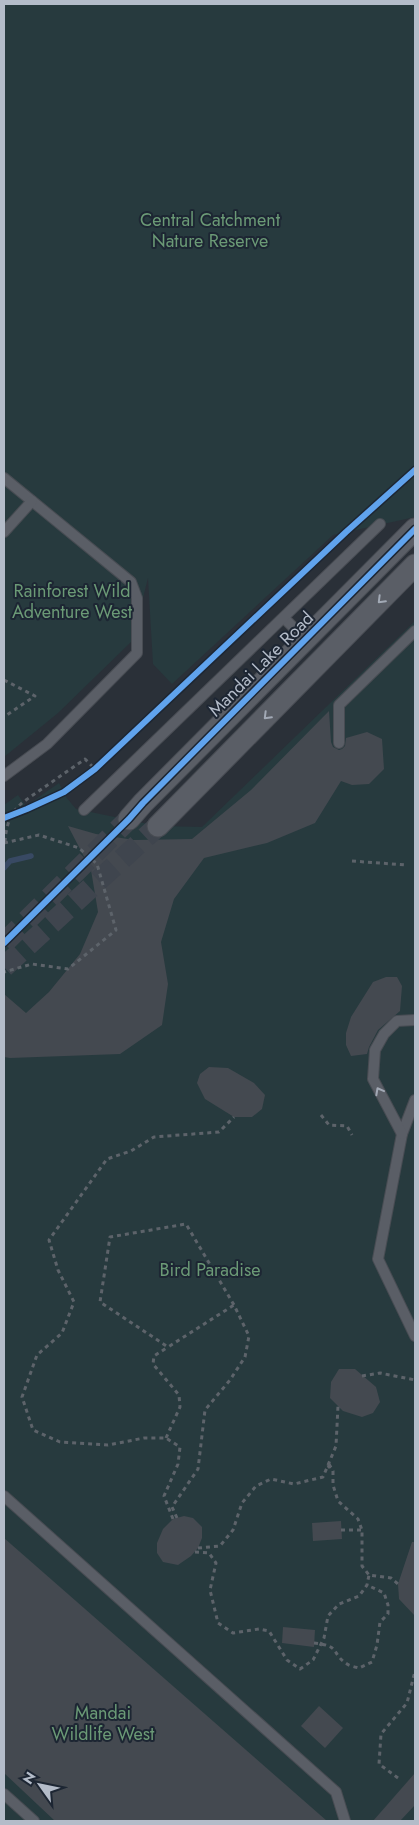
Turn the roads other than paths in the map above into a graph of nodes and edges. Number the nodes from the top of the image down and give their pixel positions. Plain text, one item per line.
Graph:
1 (4, 478) edge
2 (32, 501) junction
3 (380, 524) dead end
4 (415, 529) edge
5 (4, 532) edge
6 (415, 565) edge
7 (284, 618) junction
8 (415, 631) edge
9 (306, 640) junction
10 (339, 743) dead end
11 (4, 776) edge
12 (84, 810) dead end
13 (129, 819) tunnel mouth
14 (158, 826) tunnel mouth
15 (415, 1020) edge
16 (415, 1100) edge
17 (402, 1134) junction
18 (415, 1336) edge
19 (4, 1496) edge
20 (4, 1794) edge
21 (34, 1821) edge
22 (346, 1821) edge

1 - 2 lane
2 - 5 lane
2 - 11 lane
3 - 7 lane
4 - 9 street, Mandai Lake Road
6 -> 14 street
7 - 9 lane
7 - 12 lane
8 - 10 lane
9 - 13 street, Mandai Lake Road
17 -> 15 lane
16 - 17 lane
17 - 18 lane
19 - 22 lane
20 - 21 lane

